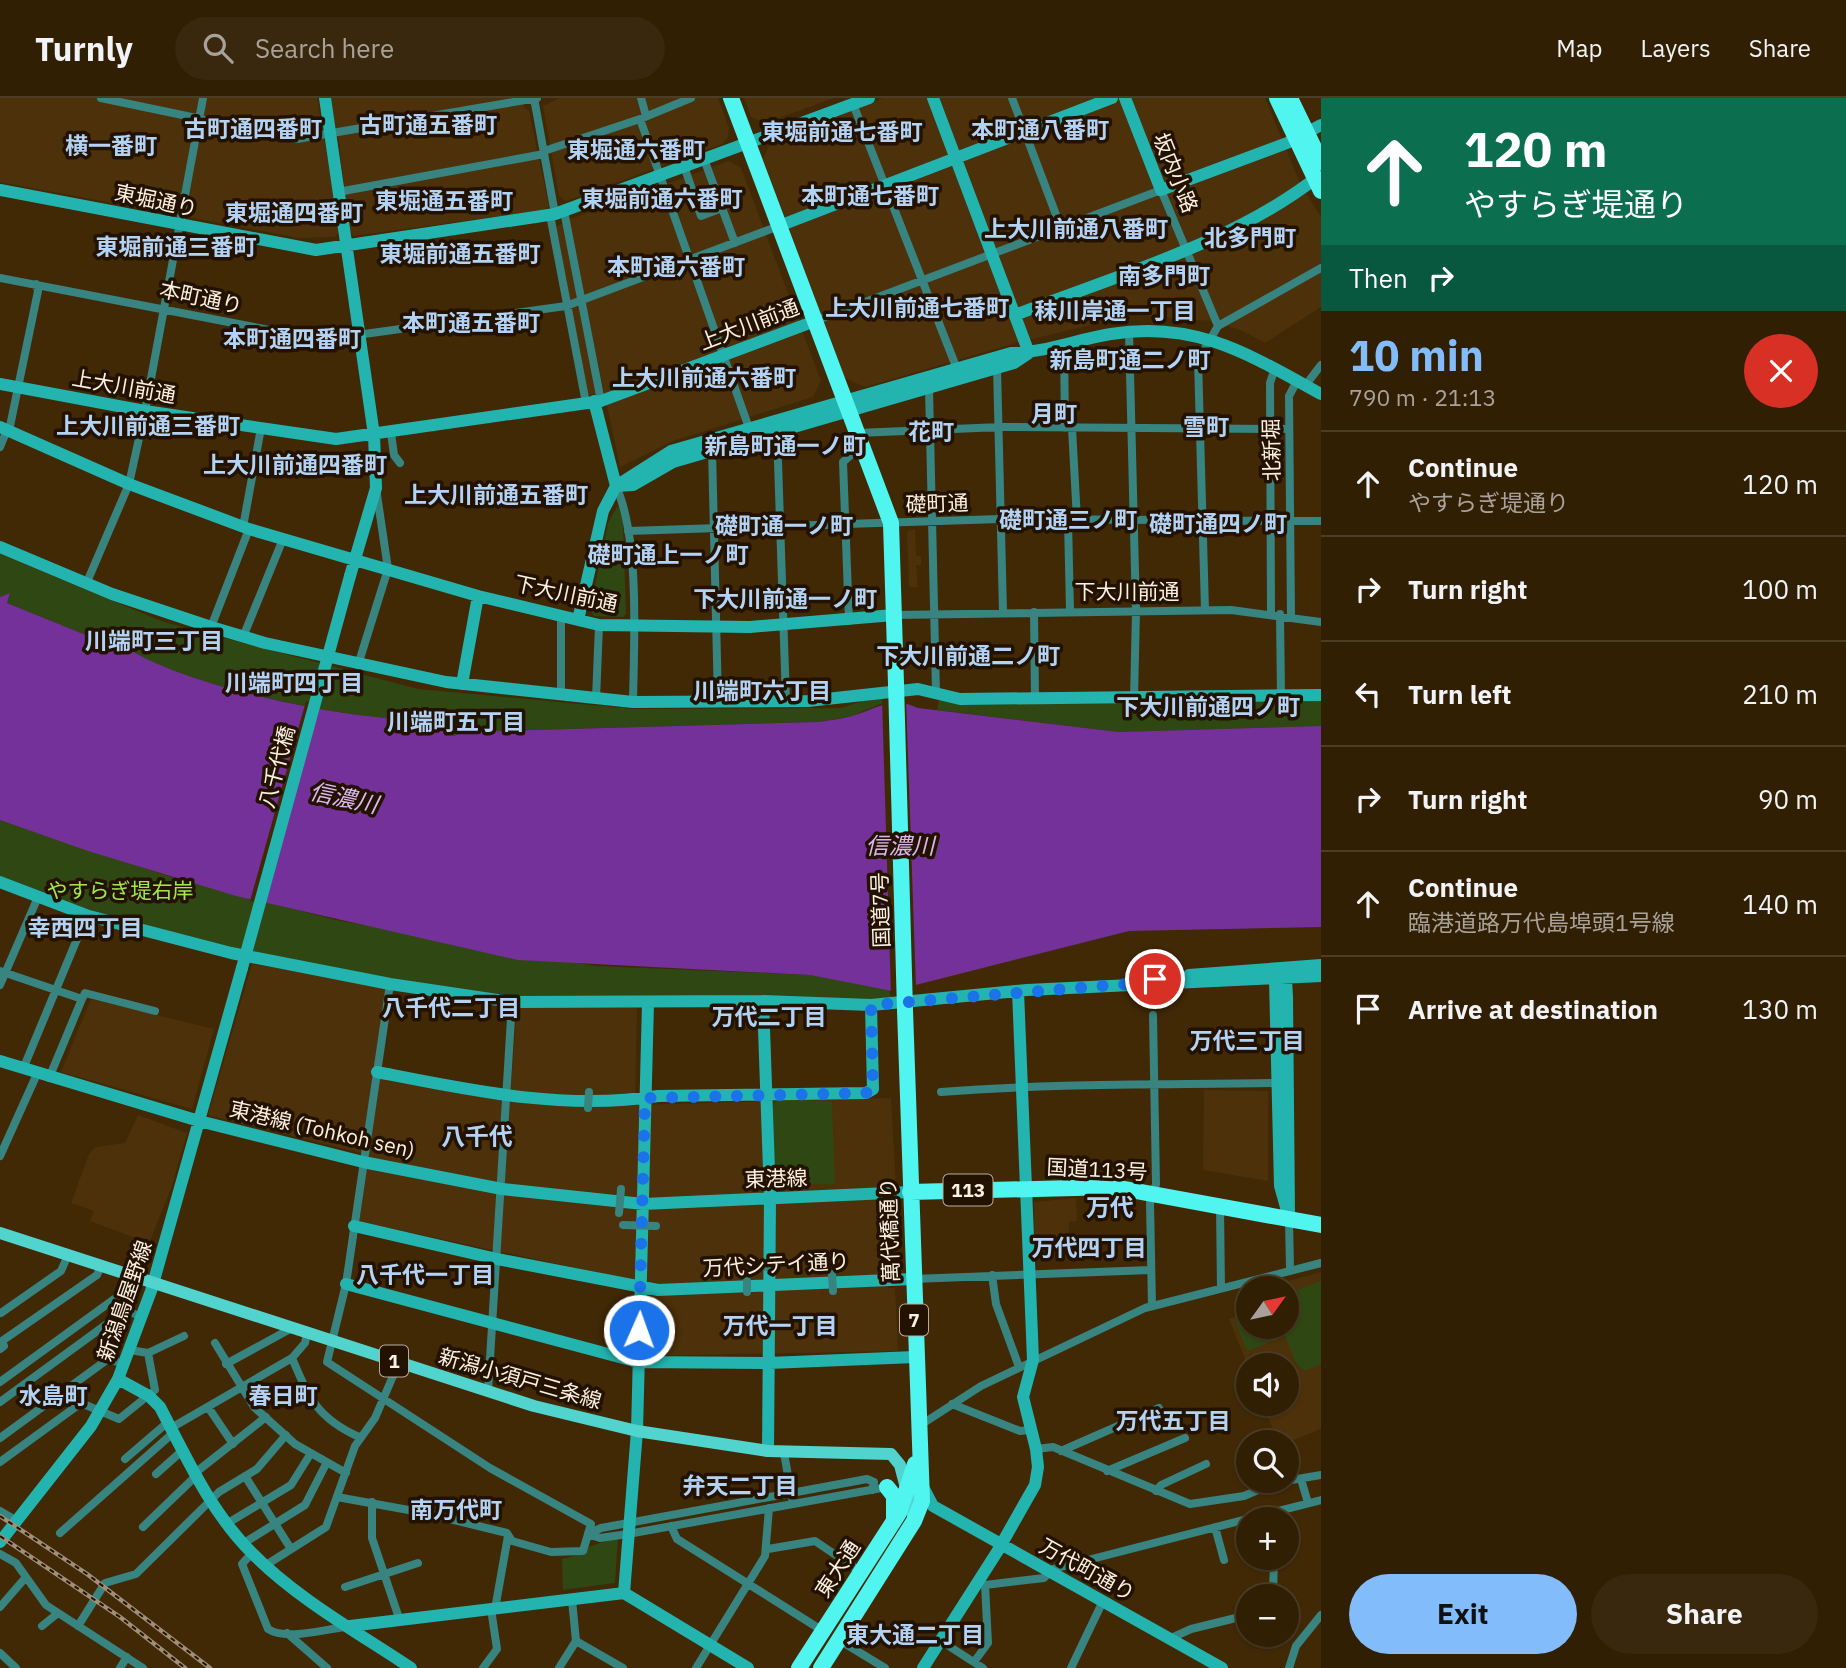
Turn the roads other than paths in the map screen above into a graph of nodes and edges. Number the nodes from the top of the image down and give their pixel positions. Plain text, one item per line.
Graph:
1 (101, 98) edge
2 (202, 98) edge
3 (325, 98) edge
4 (535, 98) edge
5 (641, 98) edge
6 (691, 98) edge
7 (731, 98) edge
8 (933, 98) edge
9 (1012, 98) edge
10 (1112, 98) edge
11 (1125, 98) edge
12 (1277, 98) edge
13 (1290, 98) edge
14 (860, 100) edge
15 (643, 118) junction
16 (199, 121) junction
17 (1321, 125) edge
18 (1025, 131) junction
19 (329, 135) junction
20 (1299, 136) junction
21 (748, 143) junction
22 (544, 152) junction
23 (955, 158) junction
24 (704, 159) junction
25 (1321, 162) edge
26 (684, 166) junction
27 (660, 175) junction
28 (1319, 182) edge
29 (884, 185) junction
30 (0, 190) edge
31 (1161, 190) junction
32 (338, 192) junction
33 (722, 208) junction
34 (556, 214) junction
35 (179, 225) junction
36 (779, 226) junction
37 (1061, 228) junction
38 (735, 243) junction
39 (346, 246) junction
40 (1185, 249) junction
41 (992, 254) junction
42 (690, 260) junction
43 (1321, 268) edge
44 (0, 278) edge
45 (922, 281) junction
46 (36, 284) junction
47 (580, 299) junction
48 (566, 306) junction
49 (163, 309) junction
50 (1015, 315) junction
51 (815, 321) junction
52 (1218, 326) junction
53 (1129, 332) junction
54 (359, 336) junction
55 (1209, 338) junction
56 (1064, 344) junction
57 (1029, 353) junction
58 (723, 355) junction
59 (1321, 365) edge
60 (997, 368) junction
61 (1275, 368) junction
62 (957, 369) junction
63 (1301, 383) junction
64 (0, 384) edge
65 (19, 387) junction
66 (929, 388) junction
67 (1321, 394) edge
68 (594, 402) junction
69 (847, 406) junction
70 (145, 411) junction
71 (1001, 427) junction
72 (261, 428) junction
73 (750, 428) junction
74 (1069, 428) junction
75 (1131, 428) junction
76 (1200, 428) junction
77 (1270, 428) junction
78 (5, 429) edge
79 (1289, 429) junction
80 (930, 430) junction
81 (777, 432) junction
82 (391, 433) junction
83 (374, 435) junction
84 (859, 439) junction
85 (711, 445) junction
86 (0, 447) edge
87 (400, 463) dead end
88 (129, 484) junction
89 (615, 486) junction
90 (376, 488) junction
91 (1000, 519) junction
92 (1072, 520) junction
93 (1134, 520) junction
94 (1202, 520) junction
95 (1272, 521) junction
96 (1291, 521) junction
97 (1321, 521) edge
98 (891, 523) junction
99 (932, 523) junction
100 (847, 524) junction
101 (780, 527) junction
102 (246, 528) junction
103 (714, 528) junction
104 (628, 531) junction
105 (282, 539) junction
106 (0, 547) edge
107 (354, 560) junction
108 (388, 569) junction
109 (87, 582) junction
110 (478, 596) junction
111 (1205, 610) junction
112 (1070, 611) junction
113 (1136, 611) junction
114 (1003, 612) junction
115 (1034, 612) junction
116 (934, 613) junction
117 (1275, 614) junction
118 (894, 615) junction
119 (561, 616) junction
120 (1291, 617) junction
121 (578, 620) junction
122 (849, 621) junction
123 (1321, 622) edge
124 (599, 625) junction
125 (634, 626) junction
126 (784, 626) junction
127 (211, 627) junction
128 (717, 628) junction
129 (243, 637) junction
130 (358, 665) junction
131 (462, 684) junction
132 (936, 693) junction
133 (1321, 695) edge
134 (561, 696) junction
135 (1281, 696) junction
136 (1035, 698) junction
137 (596, 699) junction
138 (1134, 699) junction
139 (786, 701) junction
140 (633, 702) junction
141 (718, 702) junction
142 (0, 882) edge
143 (38, 897) junction
144 (87, 915) junction
145 (1321, 965) edge
146 (3, 972) edge
147 (1281, 976) junction
148 (1321, 976) edge
149 (390, 984) junction
150 (0, 985) edge
151 (55, 991) junction
152 (1018, 991) junction
153 (82, 999) junction
154 (763, 1001) junction
155 (512, 1002) junction
156 (648, 1003) junction
157 (871, 1005) junction
158 (905, 1010) joint
159 (155, 1011) dead end
160 (1153, 1015) dead end
161 (0, 1061) edge
162 (23, 1069) junction
163 (377, 1072) junction
164 (43, 1076) junction
165 (1278, 1083) junction
166 (1022, 1086) junction
167 (1154, 1087) junction
168 (589, 1092) dead end
169 (941, 1092) dead end
170 (764, 1094) junction
171 (508, 1097) junction
172 (645, 1098) junction
173 (588, 1108) dead end
174 (199, 1121) junction
175 (0, 1153) edge
176 (363, 1162) junction
177 (1026, 1187) junction
178 (502, 1189) junction
179 (621, 1189) dead end
180 (910, 1192) junction
181 (1153, 1194) junction
182 (770, 1198) junction
183 (643, 1203) junction
184 (1220, 1208) junction
185 (619, 1213) dead end
186 (1289, 1219) junction
187 (623, 1225) dead end
188 (1321, 1225) edge
189 (354, 1226) junction
190 (656, 1226) dead end
191 (0, 1233) edge
192 (68, 1255) junction
193 (497, 1259) junction
194 (1321, 1263) edge
195 (101, 1266) junction
196 (776, 1267) dead end
197 (765, 1268) dead end
198 (1151, 1270) junction
199 (1290, 1270) junction
200 (1030, 1273) junction
201 (126, 1274) junction
202 (832, 1274) dead end
203 (992, 1275) junction
204 (913, 1279) junction
205 (747, 1281) dead end
206 (153, 1283) junction
207 (768, 1283) junction
208 (346, 1284) junction
209 (640, 1287) junction
210 (1221, 1288) junction
211 (833, 1291) dead end
212 (124, 1292) junction
213 (747, 1292) dead end
214 (1152, 1306) junction
215 (126, 1310) junction
216 (1, 1313) edge
217 (141, 1317) junction
218 (493, 1325) junction
219 (292, 1328) junction
220 (307, 1333) junction
221 (184, 1336) dead end
222 (334, 1342) junction
223 (215, 1343) dead end
224 (0, 1349) edge
225 (130, 1350) junction
226 (148, 1353) junction
227 (915, 1357) junction
228 (292, 1358) junction
229 (1033, 1360) junction
230 (399, 1362) junction
231 (638, 1363) junction
232 (769, 1363) junction
233 (124, 1364) junction
234 (226, 1364) junction
235 (1019, 1367) junction
236 (118, 1379) junction
237 (0, 1382) edge
238 (241, 1388) junction
239 (488, 1391) junction
240 (149, 1396) junction
241 (383, 1400) junction
242 (0, 1402) edge
243 (951, 1404) junction
244 (208, 1407) junction
245 (1159, 1408) dead end
246 (101, 1411) junction
247 (265, 1417) junction
248 (171, 1428) junction
249 (917, 1428) junction
250 (1030, 1430) junction
251 (637, 1431) junction
252 (286, 1436) junction
253 (359, 1437) junction
254 (0, 1438) edge
255 (1185, 1438) dead end
256 (233, 1444) junction
257 (1036, 1449) junction
258 (183, 1450) junction
259 (768, 1451) junction
260 (1061, 1451) junction
261 (311, 1452) junction
262 (784, 1453) junction
263 (125, 1459) dead end
264 (0, 1462) edge
265 (327, 1462) junction
266 (1206, 1464) dead end
267 (1107, 1471) junction
268 (346, 1473) junction
269 (156, 1474) dead end
270 (196, 1474) junction
271 (1321, 1475) edge
272 (245, 1476) junction
273 (1301, 1479) junction
274 (917, 1485) junction
275 (880, 1489) junction
276 (1156, 1491) junction
277 (791, 1494) junction
278 (337, 1497) junction
279 (1321, 1500) edge
280 (211, 1502) junction
281 (372, 1502) junction
282 (262, 1503) junction
283 (1308, 1503) junction
284 (793, 1504) junction
285 (764, 1506) junction
286 (1297, 1507) edge
287 (0, 1511) edge
288 (17, 1521) junction
289 (894, 1521) junction
290 (228, 1523) junction
291 (1236, 1523) edge
292 (275, 1524) junction
293 (671, 1526) junction
294 (143, 1527) dead end
295 (1215, 1527) junction
296 (629, 1529) junction
297 (1144, 1532) dead end
298 (60, 1533) dead end
299 (588, 1534) junction
300 (508, 1536) junction
301 (0, 1542) edge
302 (1002, 1544) junction
303 (1146, 1544) junction
304 (248, 1548) junction
305 (291, 1549) junction
306 (768, 1549) junction
307 (0, 1554) edge
308 (1224, 1560) dead end
309 (418, 1563) dead end
310 (266, 1565) junction
311 (1051, 1571) junction
312 (860, 1572) junction
313 (385, 1573) junction
314 (26, 1577) junction
315 (982, 1583) junction
316 (748, 1585) junction
317 (345, 1587) dead end
318 (624, 1594) junction
319 (572, 1600) junction
320 (1103, 1601) junction
321 (0, 1607) edge
322 (493, 1609) junction
323 (58, 1613) junction
324 (1321, 1615) edge
325 (1236, 1618) edge
326 (394, 1622) junction
327 (42, 1626) dead end
328 (78, 1626) junction
329 (350, 1626) junction
330 (823, 1630) junction
331 (287, 1633) junction
332 (1169, 1639) junction
333 (839, 1640) junction
334 (576, 1641) junction
335 (941, 1641) junction
336 (377, 1645) junction
337 (711, 1646) junction
338 (0, 1653) edge
339 (127, 1657) junction
340 (974, 1662) junction
341 (141, 1667) edge
342 (16, 1668) edge
343 (120, 1668) edge
344 (327, 1668) edge
345 (411, 1668) edge
346 (484, 1668) edge
347 (559, 1668) edge
348 (623, 1668) edge
349 (696, 1668) edge
350 (748, 1668) edge
351 (799, 1668) edge
352 (821, 1668) edge
353 (885, 1668) edge
354 (923, 1668) edge
355 (983, 1668) edge
356 (1071, 1668) edge
357 (1222, 1668) edge
358 (1289, 1668) edge

1 - 16 street
2 - 16 street
3 - 19 street, 八千代橋
4 - 19 street
4 - 22 street
5 - 15 street
6 - 15 street
7 - 21 highway
8 - 23 street
9 - 18 street
10 - 18 street, 本町通り
11 - 31 street, 坂内小路
12 - 20 highway
13 - 20 highway
14 - 21 street, 東堀通り
14 - 29 street
15 - 22 street
15 - 27 street
16 - 19 street
16 - 35 street
17 - 20 street, 上大川前通
18 - 23 street, 本町通り
18 - 37 street
19 - 32 street, 八千代橋
20 - 25 highway
20 - 28 highway
20 - 31 street, 上大川前通
21 - 24 street, 東堀通り
21 - 36 highway
22 - 32 street
22 - 34 street
23 - 29 street, 本町通り
23 - 41 street
24 - 26 street, 東堀通り
24 - 33 street
26 - 27 street, 東堀通り
26 - 33 street
27 - 34 street, 東堀通り
27 - 42 street
28 - 40 street
29 - 36 street, 本町通り
29 - 45 street
30 - 35 street, 東堀通り
31 - 37 street, 上大川前通
31 - 40 street, 坂内小路
32 - 39 street, 八千代橋
33 - 38 street
34 - 39 street, 東堀通り
34 - 47 street
34 - 48 street
35 - 39 street, 東堀通り
35 - 49 street
36 - 38 street, 本町通り
36 - 51 highway, 7
37 - 41 street, 上大川前通
38 - 42 street, 本町通り
39 - 54 street, 八千代橋
40 - 50 street
40 - 52 street, 坂内小路
41 - 45 street, 上大川前通
41 - 50 street
42 - 47 street, 本町通り
42 - 58 street
43 - 52 street
44 - 46 street, 本町通り
45 - 51 street, 上大川前通
45 - 62 street
46 - 49 street, 本町通り
46 - 65 street
47 - 48 street, 本町通り
47 - 68 street
48 - 54 street, 本町通り
48 - 68 street
49 - 54 street, 本町通り
49 - 70 street
50 - 57 street
51 - 58 street, 上大川前通
51 - 69 highway, 7
52 - 55 street
53 - 55 street
53 - 56 street
53 - 75 street
54 - 83 street, 八千代橋
55 - 61 street
55 - 76 street
56 - 57 street
56 - 74 street
57 - 60 street
57 - 62 street
58 - 68 street, 上大川前通
58 - 73 street
59 - 63 street
60 - 66 street
60 - 71 street
61 - 63 street
61 - 77 street
62 - 69 street
63 - 67 street
63 - 79 street, 北新堀
64 - 65 street, 上大川前通
65 - 70 street, 上大川前通
65 - 78 street
66 - 69 street
66 - 80 street
68 - 82 street, 上大川前通
68 - 89 street
69 - 73 street
69 - 81 street
69 - 84 highway, 7
70 - 72 street, 上大川前通
70 - 88 street
71 - 74 street
71 - 80 street
71 - 91 street
72 - 83 street, 上大川前通
72 - 102 street
73 - 85 street
74 - 75 street
74 - 92 street
75 - 76 street
75 - 93 street
76 - 77 street
76 - 94 street
77 - 79 street
77 - 95 street
78 - 86 street
78 - 88 street, 下大川前通
79 - 96 street, 北新堀
80 - 84 street
80 - 99 street
81 - 85 street
81 - 101 street
82 - 83 street, 上大川前通
82 - 87 street
83 - 90 street, 八千代橋
84 - 98 highway, 7
84 - 100 street
85 - 89 street
85 - 103 street
88 - 102 street, 下大川前通
88 - 109 street
89 - 104 street
89 - 121 street
90 - 107 street, 八千代橋
90 - 108 street
91 - 92 street, 礎町通
91 - 99 street, 礎町通
91 - 114 street
92 - 93 street, 礎町通
92 - 112 street
93 - 94 street, 礎町通
93 - 113 street
94 - 95 street, 礎町通
94 - 111 street
95 - 96 street, 礎町通
95 - 117 street
96 - 97 street, 礎町通
96 - 120 street, 北新堀
98 - 99 street, 礎町通
98 - 100 street, 礎町通
98 - 118 highway, 7
99 - 116 street
100 - 101 street, 礎町通
100 - 122 street
101 - 103 street, 礎町通
101 - 126 street
102 - 105 street, 下大川前通
102 - 127 street
103 - 104 street, 礎町通
103 - 128 street
104 - 125 street
105 - 107 street, 下大川前通
105 - 129 street
106 - 109 street
107 - 108 street, 下大川前通
107 - 174 street, 八千代橋, bridge
108 - 110 street, 下大川前通
108 - 130 street
109 - 127 street
110 - 119 street, 下大川前通
110 - 131 street
111 - 113 street, 下大川前通
111 - 117 street, 下大川前通
112 - 113 street, 下大川前通
112 - 115 street, 下大川前通
113 - 138 street
114 - 115 street, 下大川前通
114 - 116 street, 下大川前通
115 - 136 street
116 - 118 street, 下大川前通
116 - 132 street
117 - 120 street, 下大川前通
117 - 135 street
118 - 122 street, 下大川前通
118 - 158 highway, 国道7号 / 7, bridge
119 - 121 street, 下大川前通
119 - 134 street
120 - 123 street, 下大川前通
121 - 124 street, 下大川前通
122 - 126 street, 下大川前通
124 - 125 street, 下大川前通
124 - 137 street
125 - 128 street, 下大川前通
125 - 140 street
126 - 128 street, 下大川前通
126 - 139 street
127 - 129 street
128 - 141 street
129 - 130 street
130 - 131 street
131 - 134 street
132 - 136 street
132 - 139 street
133 - 135 street
134 - 137 street
135 - 138 street
136 - 138 street
137 - 140 street
139 - 141 street
140 - 141 street
142 - 143 street
143 - 144 street
143 - 146 street
144 - 149 street
144 - 151 street
145 - 147 street
146 - 150 street
146 - 151 street
147 - 148 street
147 - 152 street
147 - 165 street
147 - 186 street
149 - 155 street
149 - 163 street
151 - 153 street
151 - 162 street
152 - 157 street
152 - 166 street
153 - 159 street
153 - 164 street
154 - 156 street
154 - 157 street
154 - 170 street
155 - 156 street
155 - 171 street
156 - 172 street
157 - 170 street
158 - 180 highway, 萬代橋通り / 7
160 - 167 street
161 - 162 street, 東港線 (Tohkoh sen)
162 - 164 street, 東港線 (Tohkoh sen)
163 - 171 street
163 - 176 street
164 - 174 street, 東港線 (Tohkoh sen)
164 - 175 street
165 - 167 street
165 - 186 street
166 - 167 street
166 - 169 street
166 - 177 street
167 - 181 street
168 - 173 street, bridge
170 - 172 street
170 - 182 street
171 - 172 street
171 - 178 street
172 - 183 street
174 - 176 street, 東港線 (Tohkoh sen)
174 - 206 street, 新潟鳥屋野線
176 - 178 street, 東港線 (Tohkoh sen)
176 - 189 street
177 - 180 highway, 国道113号 / 113
177 - 181 highway, 国道113号 / 113
177 - 200 street
178 - 183 street, 東港線 (Tohkoh sen)
178 - 193 street
179 - 185 street, bridge
180 - 182 street, 東港線
180 - 204 highway, 萬代橋通り / 7
181 - 184 highway, 国道113号 / 113
181 - 198 street
182 - 183 street, 東港線
182 - 207 street
183 - 209 street
184 - 186 highway, 国道113号 / 113
184 - 210 street
186 - 188 highway, 国道113号 / 113
186 - 199 street
187 - 190 street, bridge
189 - 193 street, 万代シテイ通り
189 - 208 street
191 - 192 main road, 新潟小須戸三条線 / 1
192 - 195 main road, 新潟小須戸三条線 / 1
192 - 216 street
193 - 209 street, 万代シテイ通り
193 - 218 street
194 - 199 street
195 - 201 main road, 新潟小須戸三条線 / 1
195 - 224 street
196 - 197 street, bridge
198 - 200 street
198 - 214 street
199 - 210 street
200 - 203 street
200 - 229 street
201 - 206 main road, 新潟小須戸三条線 / 1
201 - 212 street
202 - 211 street, bridge
203 - 204 street
203 - 235 street
204 - 207 street, 万代シテイ通り
204 - 227 highway, 萬代橋通り / 7
205 - 213 street, bridge
206 - 217 street, 新潟鳥屋野線
206 - 219 main road, 新潟小須戸三条線 / 1
207 - 209 street, 万代シテイ通り
207 - 232 street
208 - 218 street
208 - 222 street
209 - 231 street
210 - 214 street
212 - 215 street
212 - 237 street
214 - 229 street
215 - 217 street
215 - 242 street
217 - 225 street, 新潟鳥屋野線
218 - 231 street
218 - 239 street
219 - 220 main road, 新潟小須戸三条線 / 1
219 - 234 street
220 - 222 main road, 新潟小須戸三条線 / 1
220 - 228 street
221 - 226 street
222 - 230 main road, 新潟小須戸三条線 / 1
222 - 241 street
223 - 234 street
225 - 226 street
225 - 233 street, 新潟鳥屋野線
226 - 240 street
227 - 232 street
227 - 249 highway, 萬代橋通り / 7
228 - 238 street
228 - 253 street
229 - 235 street
229 - 250 street
230 - 239 main road, 新潟小須戸三条線 / 1
230 - 241 street
231 - 232 street
231 - 251 street
232 - 259 street
233 - 236 street, 新潟鳥屋野線
233 - 254 street
234 - 238 street
235 - 243 street
236 - 240 street
236 - 246 street, 新潟鳥屋野線
238 - 244 street
238 - 247 street
239 - 251 main road, 新潟小須戸三条線 / 1
240 - 246 street
240 - 248 street
241 - 253 street
241 - 299 street
243 - 249 street
243 - 250 street
244 - 248 street
244 - 256 street
245 - 260 street
246 - 264 street
246 - 288 street, 新潟鳥屋野線
247 - 252 street
247 - 256 street
248 - 258 street
248 - 263 street
248 - 298 street
249 - 274 highway, 萬代橋通り / 7
250 - 257 street
251 - 259 main road, 新潟小須戸三条線 / 1
251 - 296 street
252 - 261 street
252 - 272 street
253 - 268 street
255 - 267 street
256 - 270 street
257 - 260 street
257 - 302 street
258 - 269 street
258 - 270 street
259 - 262 main road, 新潟小須戸三条線 / 1
260 - 267 street
261 - 265 street
261 - 282 street
262 - 274 main road, 新潟小須戸三条線 / 1
262 - 277 street
265 - 268 street
265 - 292 street
266 - 276 street
267 - 276 street
268 - 278 street
270 - 280 street
270 - 294 street
271 - 273 street
272 - 280 street
272 - 282 street
273 - 276 street
273 - 283 street
274 - 275 main road
274 - 289 highway, 東大通
274 - 302 street, 万代町通り
274 - 333 highway, 東大通 / 7
275 - 277 street
275 - 284 street
275 - 289 highway
277 - 284 street
277 - 285 street
278 - 281 street
278 - 305 street
279 - 283 street
280 - 290 street
280 - 328 street
281 - 300 street
281 - 313 street
282 - 290 street
282 - 292 street
283 - 286 street
284 - 285 street
285 - 293 street
285 - 296 street
285 - 306 street
287 - 288 street
288 - 301 street, 新潟鳥屋野線
289 - 312 highway, 東大通
290 - 304 street
291 - 295 street
292 - 304 street
292 - 305 street
293 - 296 street
293 - 316 street
295 - 303 street
295 - 308 street
296 - 299 street
296 - 318 street
297 - 303 street
299 - 300 street
300 - 322 street
302 - 311 street, 万代町通り
302 - 315 street
303 - 311 street
304 - 310 street
304 - 331 street
305 - 310 street
306 - 312 street
306 - 316 street
307 - 314 street
309 - 313 street
310 - 329 street
311 - 315 street
311 - 320 street, 万代町通り
312 - 330 highway, 東大通
313 - 317 street
313 - 326 street
314 - 321 street
314 - 323 street
315 - 335 street
315 - 340 street
316 - 330 street
316 - 337 street
318 - 319 street
318 - 337 street
319 - 322 street
319 - 334 street
320 - 332 street, 万代町通り
320 - 356 street
322 - 326 street
322 - 346 street
323 - 327 street
323 - 328 street
324 - 358 street
325 - 332 street
326 - 329 street
326 - 336 street
328 - 339 street
329 - 331 street
329 - 336 street
330 - 351 highway, 東大通
331 - 344 street
332 - 357 street, 万代町通り
333 - 352 highway, 東大通 / 7
333 - 353 street
334 - 347 street
334 - 348 street
335 - 340 street
335 - 354 street
336 - 345 street
337 - 349 street
337 - 350 street
338 - 342 street
339 - 341 street
339 - 343 street
340 - 355 street

